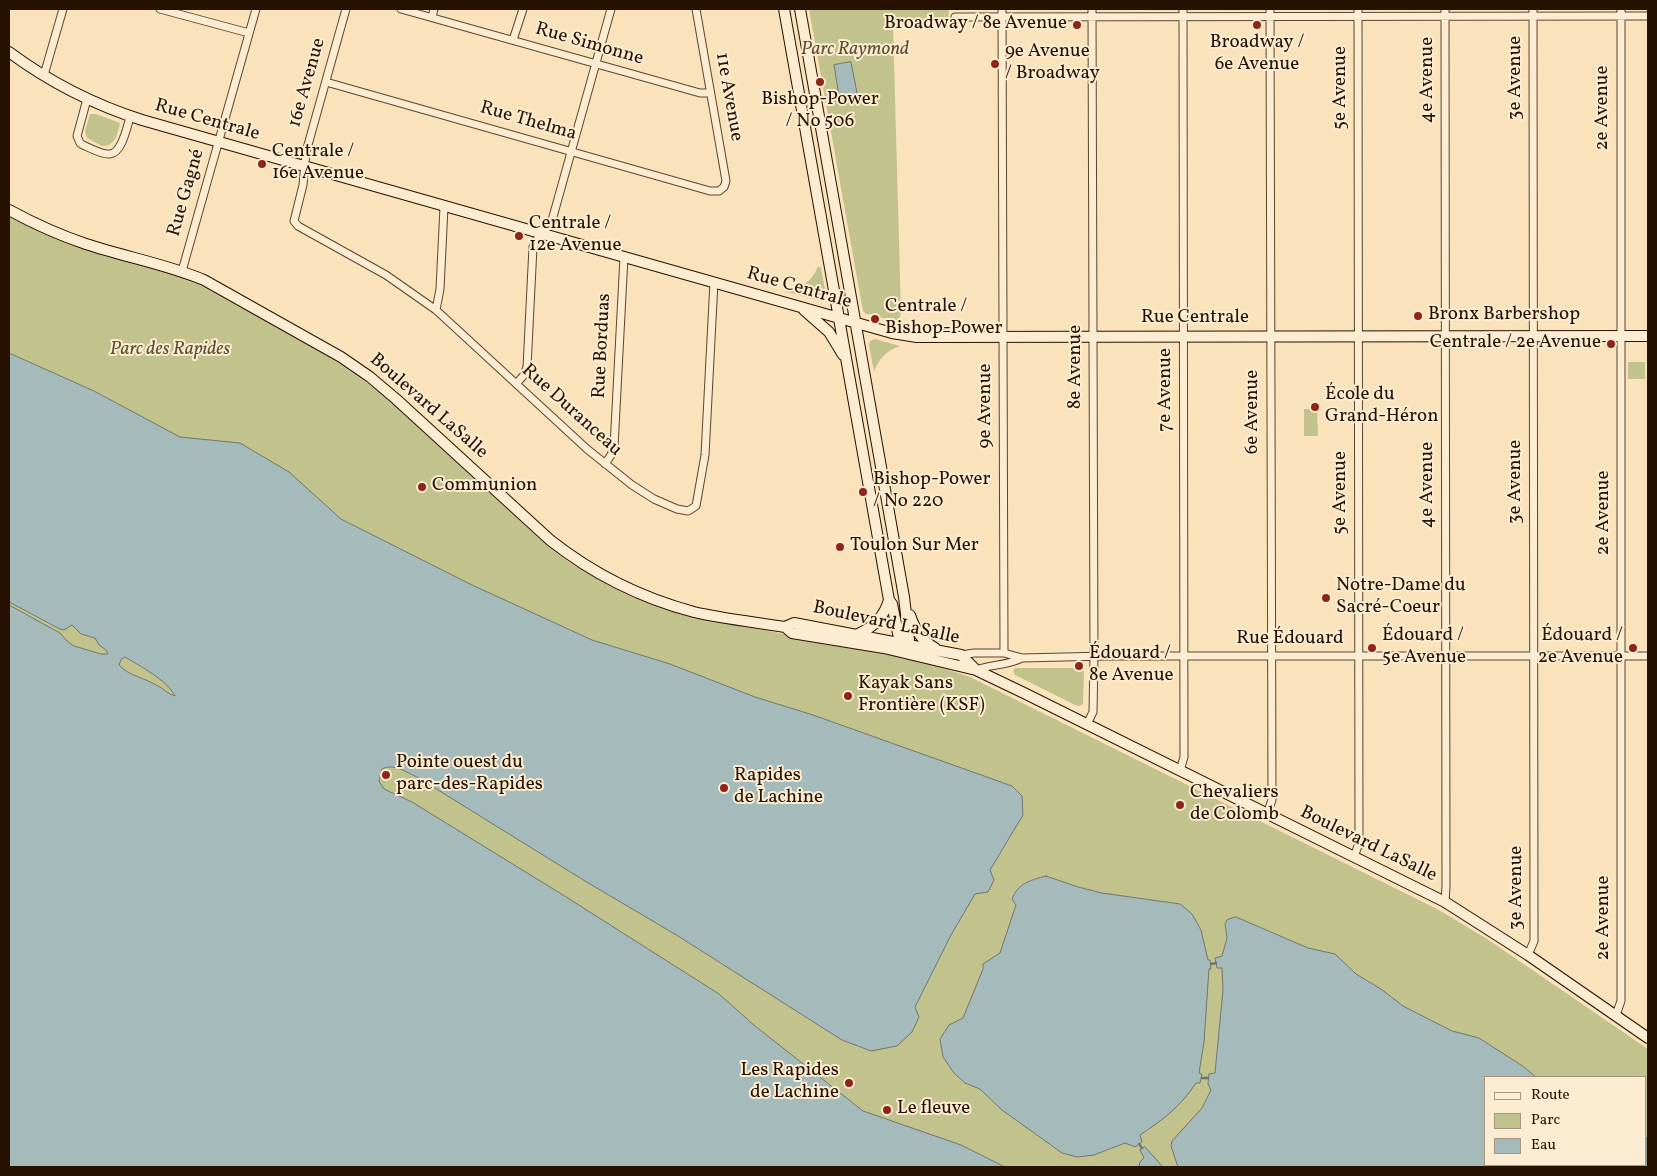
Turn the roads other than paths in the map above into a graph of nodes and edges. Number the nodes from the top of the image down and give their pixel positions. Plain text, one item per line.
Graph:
1 (63, 9) edge
2 (160, 9) edge
3 (256, 9) edge
4 (346, 9) edge
5 (400, 9) edge
6 (434, 9) edge
7 (522, 9) edge
8 (611, 9) edge
9 (696, 9) edge
10 (784, 9) edge
11 (800, 9) edge
12 (1183, 12) edge
13 (1270, 12) edge
14 (1358, 12) edge
15 (1445, 12) edge
16 (1533, 12) edge
17 (1621, 12) edge
18 (1002, 13) edge
19 (1092, 13) edge
20 (955, 16) dead end
21 (1648, 16) edge
22 (432, 17) junction
23 (249, 33) junction
24 (514, 40) junction
25 (11, 57) edge
26 (595, 64) junction
27 (44, 75) junction
28 (326, 82) junction
29 (710, 93) junction
30 (87, 98) junction
31 (130, 117) junction
32 (218, 142) junction
33 (571, 152) junction
34 (304, 167) junction
35 (722, 189) joint
36 (444, 207) junction
37 (9, 210) edge
38 (541, 234) junction
39 (624, 257) junction
40 (182, 271) junction
41 (714, 282) junction
42 (797, 306) junction
43 (436, 310) junction
44 (840, 318) junction
45 (856, 323) junction
46 (1358, 336) junction
47 (1446, 336) junction
48 (1534, 336) junction
49 (1621, 336) junction
50 (1648, 336) edge
51 (1003, 337) junction
52 (1093, 337) junction
53 (1183, 337) junction
54 (1270, 337) junction
55 (848, 365) junction
56 (516, 384) junction
57 (604, 464) junction
58 (905, 599) junction
59 (889, 600) junction
60 (785, 627) junction
61 (858, 634) junction
62 (902, 649) junction
63 (945, 652) junction
64 (1004, 653) junction
65 (961, 655) junction
66 (1184, 656) junction
67 (1271, 656) junction
68 (1359, 656) junction
69 (1446, 656) junction
70 (1534, 656) junction
71 (1621, 656) junction
72 (1648, 656) edge
73 (1094, 657) junction
74 (1022, 658) junction
75 (976, 670) junction
76 (1087, 724) junction
77 (1180, 771) junction
78 (1267, 814) junction
79 (1354, 857) junction
80 (1445, 902) junction
81 (1528, 955) junction
82 (1616, 1015) junction
83 (1648, 1038) edge

1 - 27 street
2 - 23 street
3 - 23 street, Rue Gagné
4 - 28 street, 16e Avenue
5 - 22 street, Rue Simonne
6 - 22 street
7 - 24 street
8 - 26 street
9 - 29 street, 11e Avenue
10 - 44 street
11 - 45 street
12 - 13 street
12 - 19 street
12 - 53 street, 7e Avenue
13 - 14 street
13 - 54 street, 6e Avenue
14 - 15 street
14 - 46 street, 5e Avenue
15 - 16 street
15 - 47 street, 4e Avenue
16 - 17 street
16 - 48 street, 3e Avenue
17 - 21 street
17 - 49 street, 2e Avenue
18 - 19 street
18 - 20 street
18 - 51 street, 9e Avenue
19 - 52 street, 8e Avenue
22 - 24 street, Rue Simonne
23 - 32 street, Rue Gagné
24 - 26 street, Rue Simonne
25 - 27 street, Rue Centrale
26 - 29 street, Rue Simonne
26 - 33 street
27 - 30 street, Rue Centrale
28 - 33 street, Rue Thelma
28 - 34 street, 16e Avenue
29 - 35 street, 11e Avenue
30 - 31 street, Rue Centrale
30 - 31 street
31 - 32 street, Rue Centrale
32 - 34 street, Rue Centrale
32 - 40 street, Rue Gagné
33 - 35 street, Rue Thelma
33 - 38 street
34 - 36 street, Rue Centrale
34 - 43 street, Rue Duranceau
36 - 38 street, Rue Centrale
36 - 43 street
37 - 40 street, Boulevard LaSalle
38 - 39 street, Rue Centrale
38 - 56 street
39 - 41 street, Rue Centrale
39 - 57 street, Rue Borduas
40 - 60 street, Boulevard LaSalle
41 - 42 street, Rue Centrale
41 - 57 street, Rue Duranceau
42 - 44 street, Rue Centrale
42 - 55 street
43 - 56 street, Rue Duranceau
44 - 45 street, Rue Centrale
44 - 55 street
45 - 51 street, Rue Centrale
45 - 58 street
46 - 47 street, Rue Centrale
46 - 54 street, Rue Centrale
46 - 68 street, 5e Avenue
47 - 48 street, Rue Centrale
47 - 69 street, 4e Avenue
48 - 49 street, Rue Centrale
48 - 70 street, 3e Avenue
49 - 50 street, Rue Centrale
49 - 71 street, 2e Avenue
51 - 52 street, Rue Centrale
51 - 64 street, 9e Avenue
52 - 53 street, Rue Centrale
52 - 73 street, 8e Avenue
53 - 54 street, Rue Centrale
53 - 66 street, 7e Avenue
54 - 67 street, 6e Avenue
55 - 59 street
56 - 57 street, Rue Duranceau
58 - 62 street
58 - 63 street
59 - 61 street
59 - 62 street
60 - 61 street, Boulevard LaSalle
60 - 62 street, Boulevard LaSalle
61 - 62 street, Boulevard LaSalle
62 - 63 street, Boulevard LaSalle
62 - 75 street, Boulevard LaSalle
63 - 65 street, Boulevard LaSalle
64 - 65 street, Rue Édouard
64 - 74 street, Rue Édouard
65 - 75 street, Boulevard LaSalle
66 - 67 street, Rue Édouard
66 - 73 street, Rue Édouard
66 - 77 street, 7e Avenue
67 - 68 street, Rue Édouard
67 - 78 street, 6e Avenue
68 - 69 street, Rue Édouard
68 - 79 street, 5e Avenue
69 - 70 street, Rue Édouard
69 - 80 street, 4e Avenue
70 - 71 street, Rue Édouard
70 - 81 street, 3e Avenue
71 - 72 street, Rue Édouard
71 - 82 street, 2e Avenue
73 - 74 street, Rue Édouard
73 - 76 street, 8e Avenue
74 - 75 street, Rue Édouard
75 - 76 street, Boulevard LaSalle
76 - 77 street, Boulevard LaSalle
77 - 78 street, Boulevard LaSalle
78 - 79 street, Boulevard LaSalle
79 - 80 street, Boulevard LaSalle
80 - 81 street, Boulevard LaSalle
81 - 82 street, Boulevard LaSalle
82 - 83 street, Boulevard LaSalle

